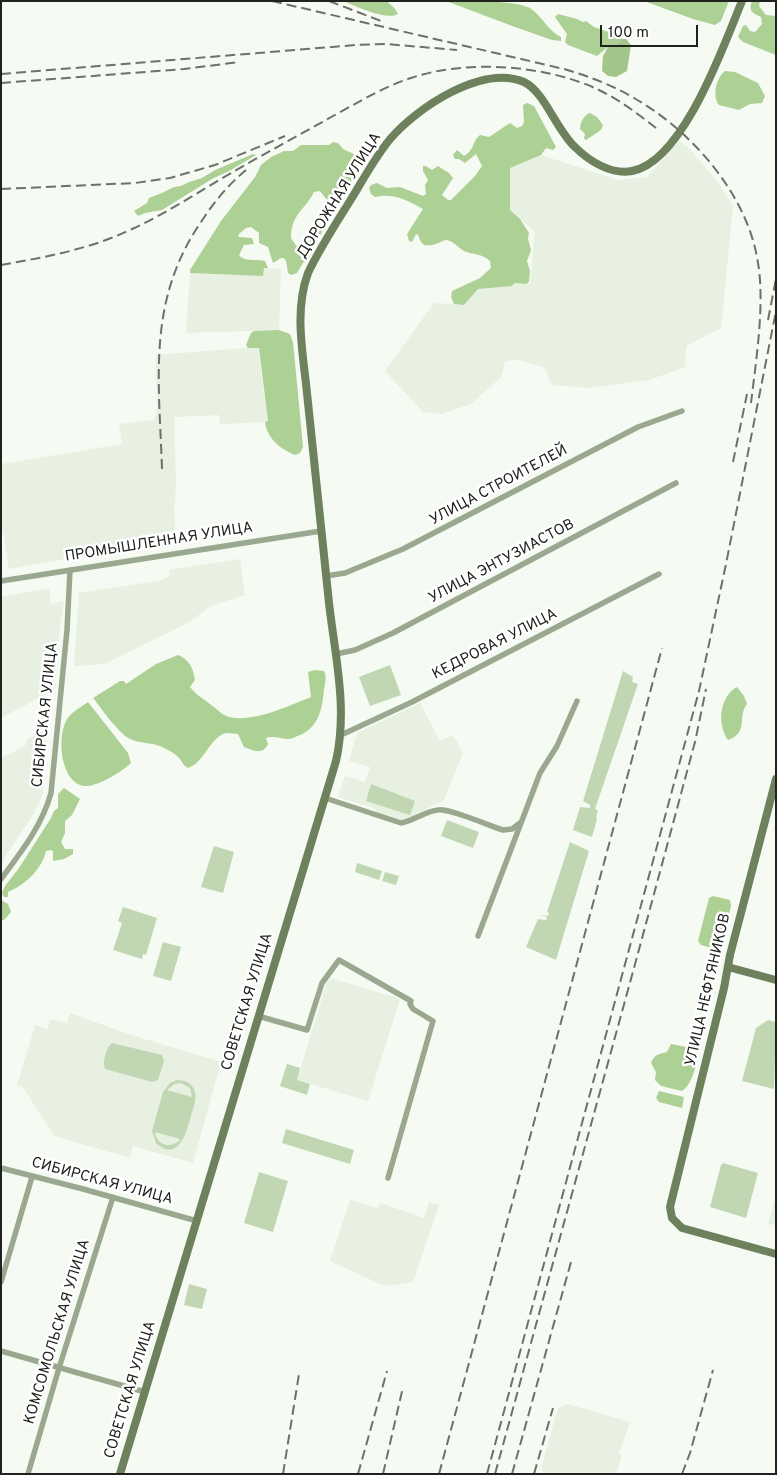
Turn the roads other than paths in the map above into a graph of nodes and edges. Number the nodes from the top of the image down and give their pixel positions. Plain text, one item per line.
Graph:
1 (742, 1) edge
2 (682, 411) dead end
3 (676, 483) dead end
4 (321, 531) junction
5 (70, 570) junction
6 (659, 574) dead end
7 (326, 576) junction
8 (1, 581) edge
9 (336, 654) junction
10 (577, 700) dead end
11 (341, 736) junction
12 (776, 780) edge
13 (325, 798) junction
14 (521, 822) junction
15 (1, 879) edge
16 (478, 936) dead end
17 (728, 967) junction
18 (776, 980) edge
19 (258, 1016) junction
20 (1, 1168) edge
21 (32, 1177) junction
22 (388, 1178) dead end
23 (113, 1197) junction
24 (197, 1221) junction
25 (776, 1254) edge
26 (1, 1282) edge
27 (1, 1350) edge
28 (59, 1368) junction
29 (145, 1392) junction
30 (28, 1474) edge
31 (120, 1474) edge

1 - 4 street, ДОРОЖНАЯ УЛИЦА
2 - 7 street, УЛИЦА СТРОИТЕЛЕЙ
3 - 9 street, УЛИЦА ЭНТУЗИАСТОВ
4 - 5 street, ПРОМЫШЛЕННАЯ УЛИЦА
4 - 7 street, СОВЕТСКАЯ УЛИЦА
5 - 8 street, ПРОМЫШЛЕННАЯ УЛИЦА
5 - 15 street, СИБИРСКАЯ УЛИЦА
6 - 11 street, КЕДРОВАЯ УЛИЦА
7 - 9 street, СОВЕТСКАЯ УЛИЦА
9 - 11 street, СОВЕТСКАЯ УЛИЦА
10 - 14 street
11 - 13 street, СОВЕТСКАЯ УЛИЦА
12 - 17 street, УЛИЦА НЕФТЯНИКОВ
13 - 14 street
13 - 19 street, СОВЕТСКАЯ УЛИЦА
14 - 16 street
17 - 18 street
17 - 25 street, УЛИЦА НЕФТЯНИКОВ
19 - 22 street
19 - 24 street, СОВЕТСКАЯ УЛИЦА
20 - 21 street, СИБИРСКАЯ УЛИЦА
21 - 23 street, СИБИРСКАЯ УЛИЦА
21 - 26 street
23 - 24 street, СИБИРСКАЯ УЛИЦА
23 - 28 street, КОМСОМОЛЬСКАЯ УЛИЦА
24 - 29 street, СОВЕТСКАЯ УЛИЦА
27 - 28 street
28 - 29 street
28 - 30 street, КОМСОМОЛЬСКАЯ УЛИЦА
29 - 31 street, СОВЕТСКАЯ УЛИЦА

